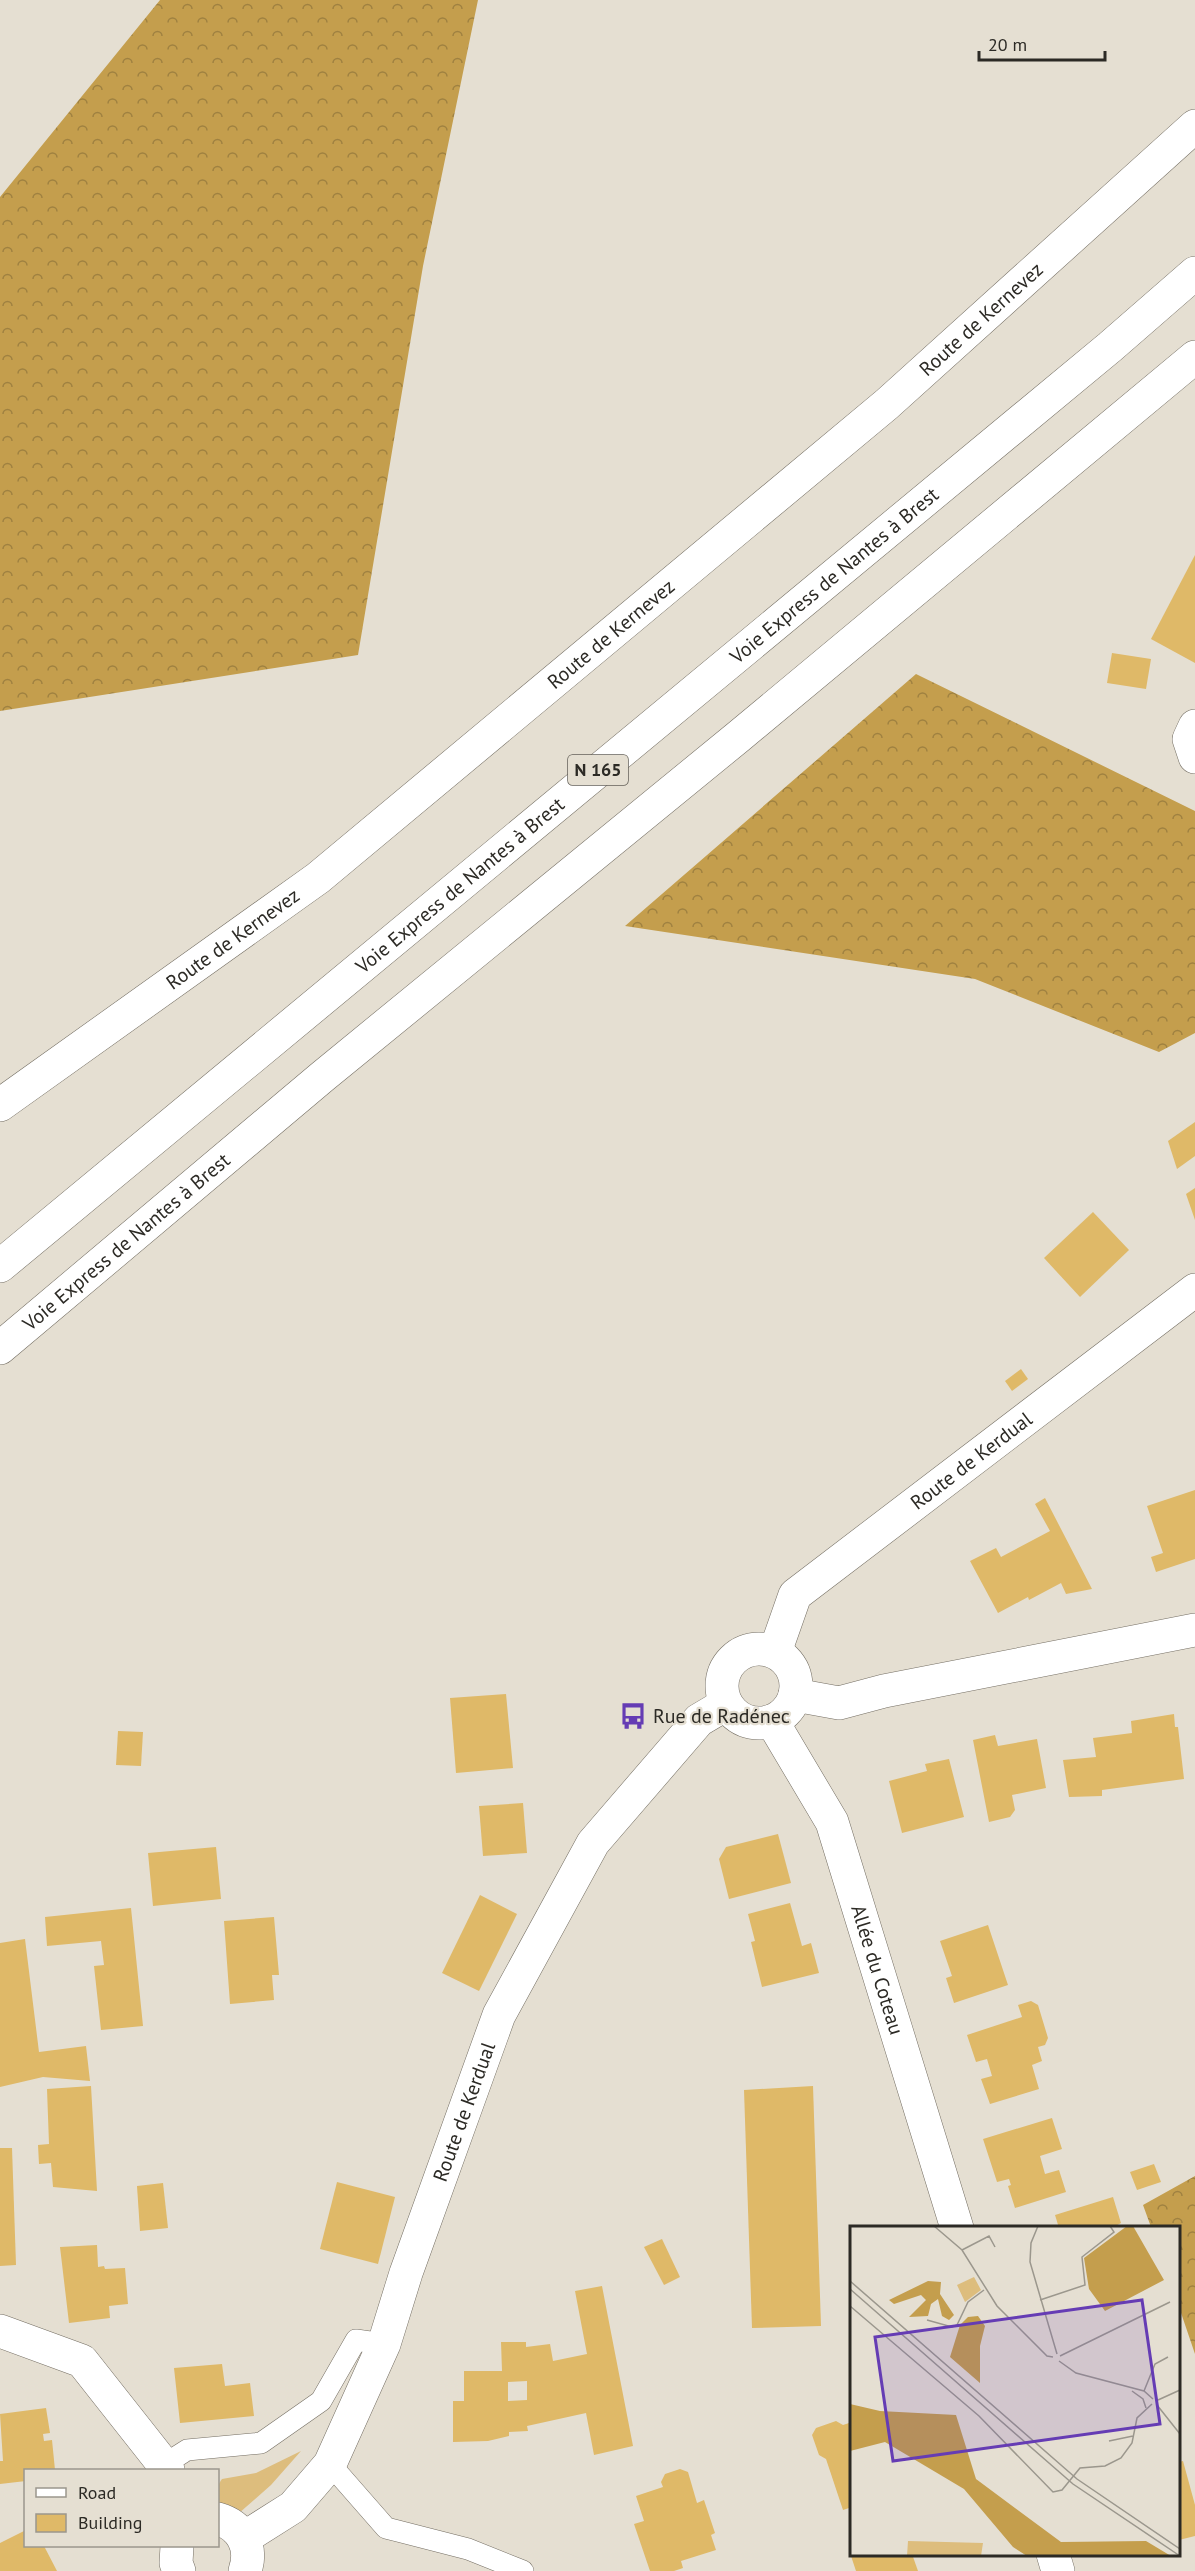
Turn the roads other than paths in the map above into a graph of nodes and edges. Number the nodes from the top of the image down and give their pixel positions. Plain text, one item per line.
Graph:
1 (1195, 126) edge
2 (1195, 273) edge
3 (1195, 357) edge
4 (1195, 726) edge
5 (1195, 757) edge
6 (0, 1105) edge
7 (0, 1266) edge
8 (1195, 1290) edge
9 (0, 1348) edge
10 (1195, 1630) edge
11 (775, 1652) junction
12 (795, 1695) junction
13 (726, 1704) junction
14 (772, 1721) junction
15 (956, 2226) edge
16 (0, 2331) edge
17 (384, 2344) junction
18 (330, 2464) junction
19 (167, 2467) edge
20 (219, 2520) edge
21 (244, 2538) junction
22 (177, 2547) edge
23 (1054, 2556) edge
24 (179, 2571) edge
25 (245, 2571) edge
26 (524, 2571) edge
27 (1058, 2571) edge

1 - 6 main road, Route de Kernevez
2 - 7 main road, Voie Express de Nantes à Brest / N 165
3 - 9 main road, Voie Express de Nantes à Brest
4 - 5 main road
8 - 11 main road, Route de Kerdual
10 - 12 main road
11 - 12 main road
11 - 13 main road
12 - 14 main road
13 - 14 main road
13 - 17 main road, Route de Kerdual
14 - 15 main road, Allée du Coteau
16 - 19 main road
17 - 18 main road, Route de Kerdual
17 - 19 lane
18 - 21 main road, Route de Kerdual
18 - 26 lane
20 - 21 main road
21 - 25 main road
22 - 24 main road
23 - 27 main road

